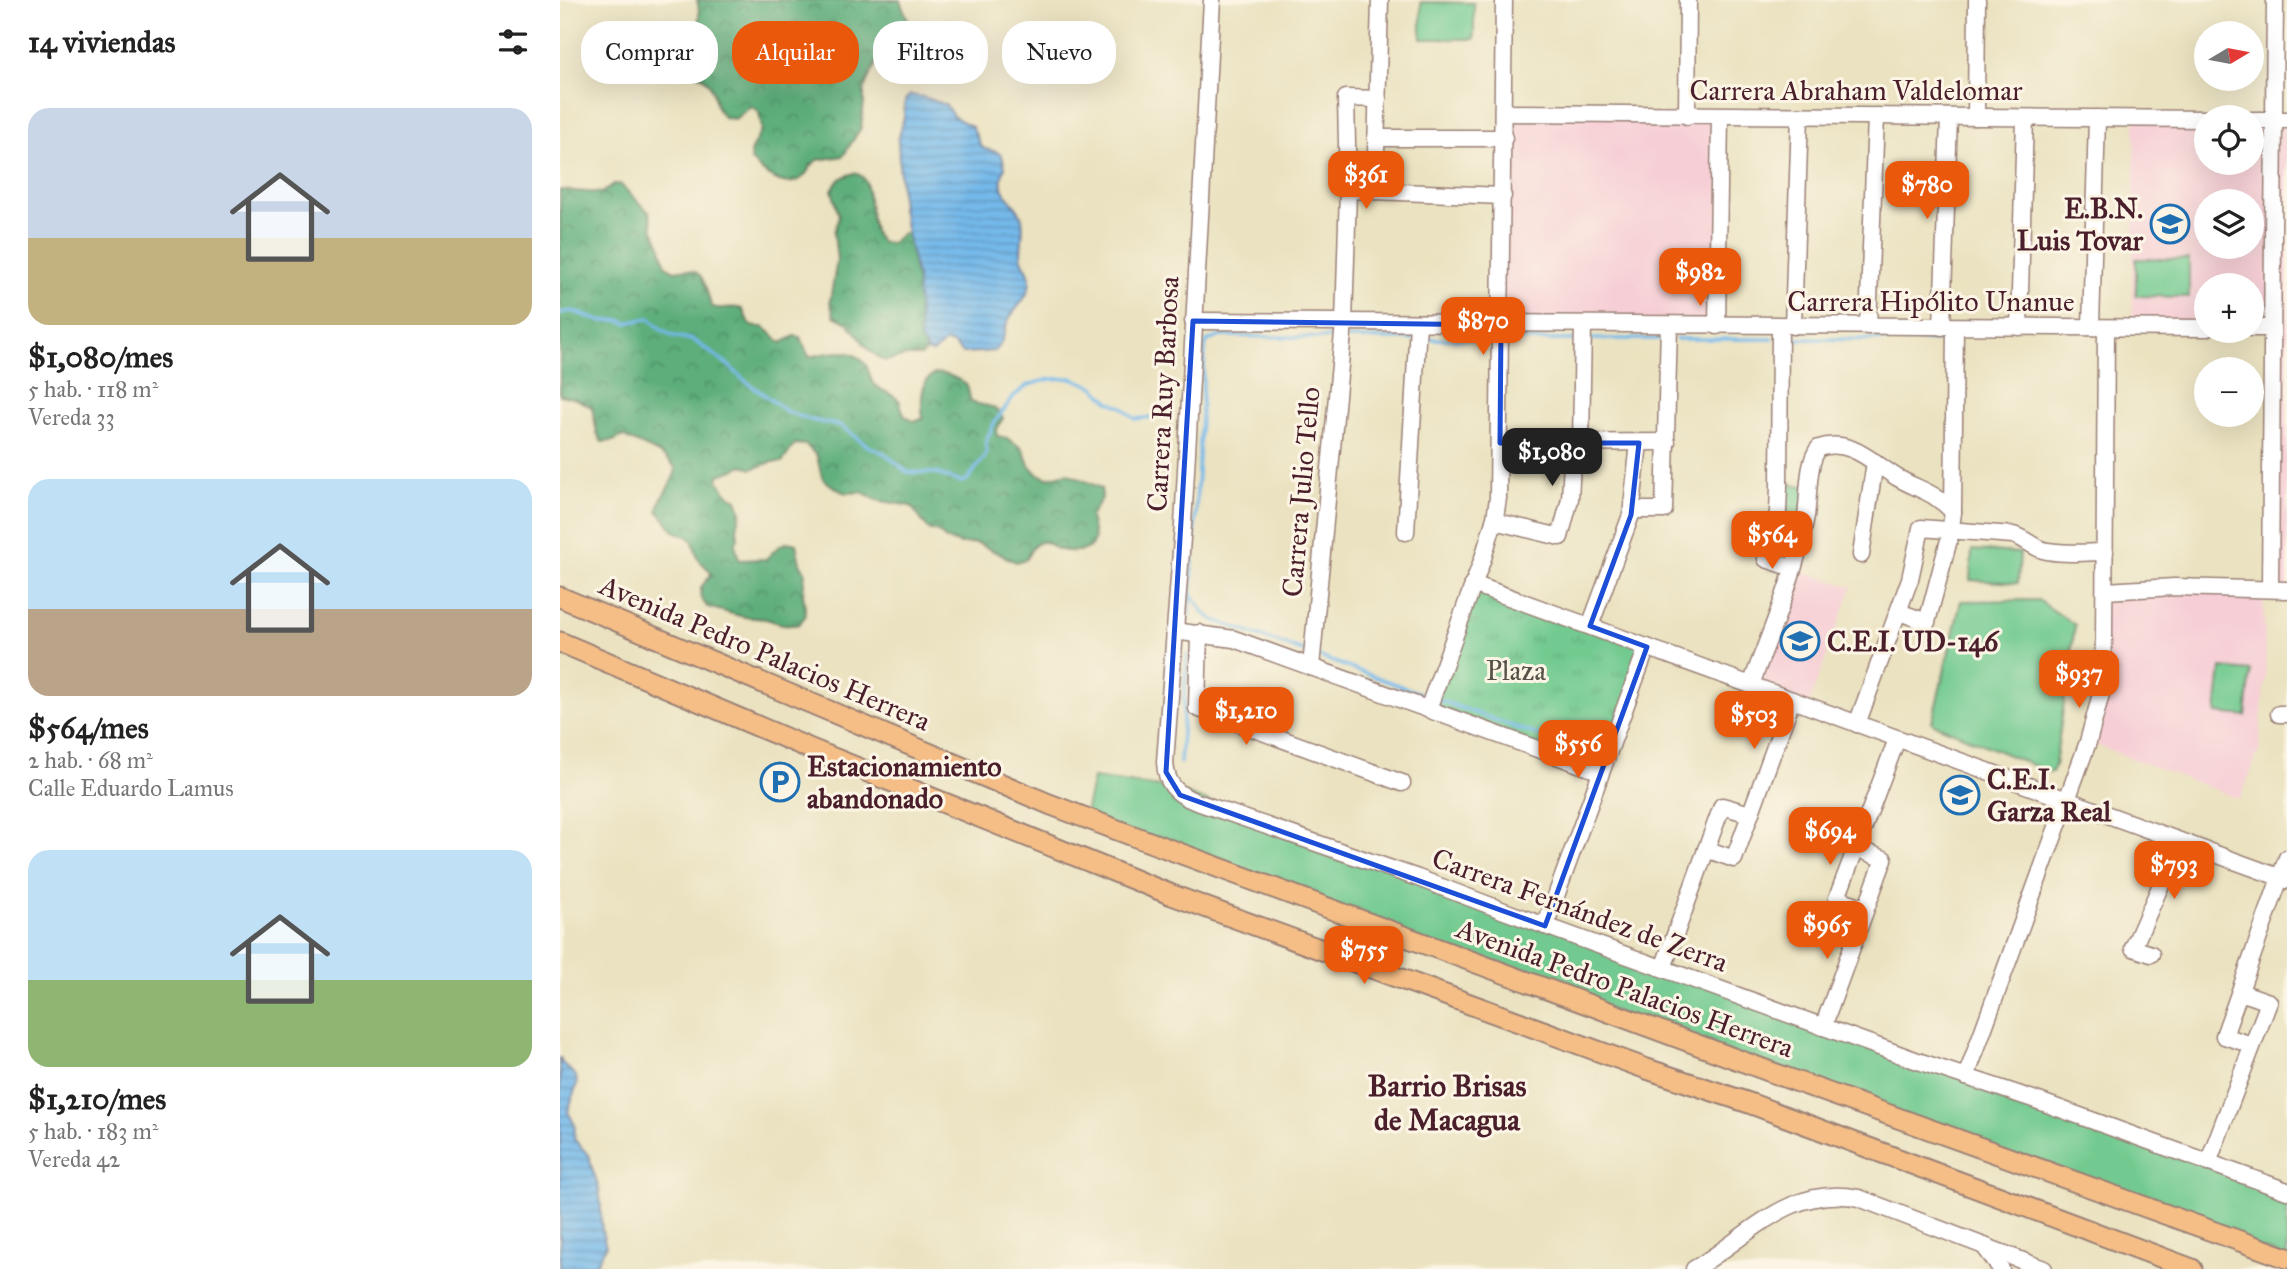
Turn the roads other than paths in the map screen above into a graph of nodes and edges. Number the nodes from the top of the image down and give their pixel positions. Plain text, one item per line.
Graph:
1 (1212, 0) edge
2 (1380, 0) edge
3 (1504, 0) edge
4 (1688, 0) edge
5 (1977, 0) edge
6 (2275, 0) edge
7 (1378, 99) junction
8 (1504, 113) junction
9 (1687, 116) junction
10 (1720, 116) junction
11 (1800, 116) junction
12 (1876, 116) junction
13 (1949, 117) junction
14 (1976, 117) junction
15 (2025, 118) junction
16 (2097, 118) junction
17 (2194, 119) edge
18 (2280, 120) edge
19 (1376, 138) junction
20 (1504, 138) junction
21 (1348, 190) junction
22 (1375, 191) junction
23 (1503, 196) junction
24 (1193, 321) junction
25 (1344, 323) junction
26 (1501, 324) junction
27 (1669, 326) junction
28 (1717, 326) junction
29 (1786, 326) junction
30 (1868, 326) junction
31 (1949, 327) junction
32 (2019, 327) junction
33 (2099, 328) junction
34 (2194, 328) edge
35 (2264, 328) edge
36 (2272, 328) junction
37 (1417, 334) junction
38 (1582, 335) junction
39 (1667, 442) junction
40 (1500, 443) junction
41 (1577, 443) junction
42 (1639, 443) junction
43 (1796, 459) junction
44 (1875, 462) junction
45 (1632, 510) junction
46 (1953, 512) junction
47 (1494, 521) junction
48 (1406, 532) dead end
49 (1951, 532) junction
50 (2105, 552) junction
51 (1861, 555) dead end
52 (1793, 568) junction
53 (1473, 584) junction
54 (2270, 589) junction
55 (2105, 590) junction
56 (2287, 590) edge
57 (560, 597) edge
58 (1899, 612) junction
59 (1590, 626) junction
60 (1174, 631) junction
61 (1199, 633) junction
62 (560, 642) edge
63 (1647, 647) junction
64 (1311, 667) junction
65 (1751, 685) junction
66 (1792, 700) junction
67 (1428, 709) junction
68 (1857, 724) junction
69 (1897, 738) junction
70 (1601, 772) junction
71 (1402, 783) dead end
72 (1174, 789) joint
73 (2067, 800) junction
74 (1750, 814) junction
75 (2176, 840) junction
76 (1706, 849) junction
77 (1856, 849) junction
78 (2287, 858) edge
79 (2284, 879) edge
80 (1866, 908) junction
81 (1545, 926) junction
82 (2151, 954) dead end
83 (1662, 968) junction
84 (2240, 992) junction
85 (1823, 1027) junction
86 (2252, 1045) junction
87 (1966, 1077) junction
88 (2208, 1163) junction
89 (2287, 1191) edge
90 (1983, 1245) junction
91 (2287, 1258) edge
92 (1694, 1269) edge
93 (2001, 1269) edge
94 (2043, 1269) edge
95 (2192, 1269) edge

1 - 24 street, Carrera Ruy Barbosa
2 - 7 street
3 - 8 street
4 - 9 street
5 - 14 street
6 - 18 street
7 - 19 street
7 - 21 street, Carrera Julio Tello
8 - 9 street, Carrera Abraham Valdelomar
8 - 20 street
9 - 10 street, Carrera Abraham Valdelomar
10 - 11 street, Carrera Abraham Valdelomar
10 - 28 street
11 - 12 street, Carrera Abraham Valdelomar
11 - 29 street
12 - 13 street, Carrera Abraham Valdelomar
12 - 30 street
13 - 14 street, Carrera Abraham Valdelomar
13 - 31 street
14 - 15 street, Carrera Abraham Valdelomar
15 - 16 street, Carrera Abraham Valdelomar
15 - 32 street
16 - 17 street, Carrera Abraham Valdelomar
16 - 33 street
18 - 36 street
19 - 20 street
19 - 22 street
20 - 23 street
21 - 22 street
21 - 25 street, Carrera Julio Tello
22 - 23 street
23 - 26 street
24 - 25 street, Carrera Hipólito Unanue
24 - 60 street, Carrera Ruy Barbosa
25 - 37 street, Carrera Hipólito Unanue
25 - 64 street, Carrera Julio Tello
26 - 37 street, Carrera Hipólito Unanue
26 - 38 street, Carrera Hipólito Unanue
26 - 40 street
27 - 28 street, Carrera Hipólito Unanue
27 - 38 street, Carrera Hipólito Unanue
27 - 39 street
28 - 29 street, Carrera Hipólito Unanue
29 - 30 street, Carrera Hipólito Unanue
29 - 43 street
30 - 31 street, Carrera Hipólito Unanue
31 - 32 street, Carrera Hipólito Unanue
31 - 46 street
32 - 33 street, Carrera Hipólito Unanue
33 - 34 street, Carrera Hipólito Unanue
33 - 50 street
35 - 36 street
36 - 54 street
37 - 48 street
38 - 41 street
39 - 42 street
39 - 45 street
40 - 41 street
40 - 47 street
41 - 42 street
41 - 47 street
42 - 45 street
43 - 44 street
43 - 52 street
43 - 52 street
44 - 46 street
44 - 51 street
45 - 59 street
46 - 49 street
47 - 53 street
49 - 50 street
49 - 58 street
49 - 58 street
50 - 55 street
52 - 65 street
53 - 59 street
53 - 67 street
54 - 55 street
54 - 56 street
55 - 73 street
57 - 91 main road, Avenida Pedro Palacios Herrera
58 - 68 street
59 - 63 street
60 - 61 street
60 - 72 street, Carrera Ruy Barbosa
61 - 64 street
61 - 71 street
62 - 95 main road
63 - 65 street
63 - 70 street
64 - 67 street
65 - 66 street
66 - 68 street
66 - 74 street
67 - 70 street
68 - 69 street
69 - 73 street
69 - 77 street
70 - 81 street
72 - 81 street, Carrera Fernández de Zerra
73 - 75 street
73 - 87 street
74 - 76 street
74 - 76 street
75 - 79 street
75 - 82 street
76 - 83 street
77 - 80 street
77 - 80 street
78 - 79 street
79 - 84 street
80 - 85 street
81 - 83 street, Carrera Fernández de Zerra
83 - 85 street, Carrera Fernández de Zerra
84 - 86 street
84 - 86 street
85 - 87 street, Carrera Fernández de Zerra
86 - 88 street
87 - 88 street, Carrera Fernández de Zerra
88 - 89 street, Carrera Fernández de Zerra
90 - 92 street
90 - 93 street
90 - 94 street

